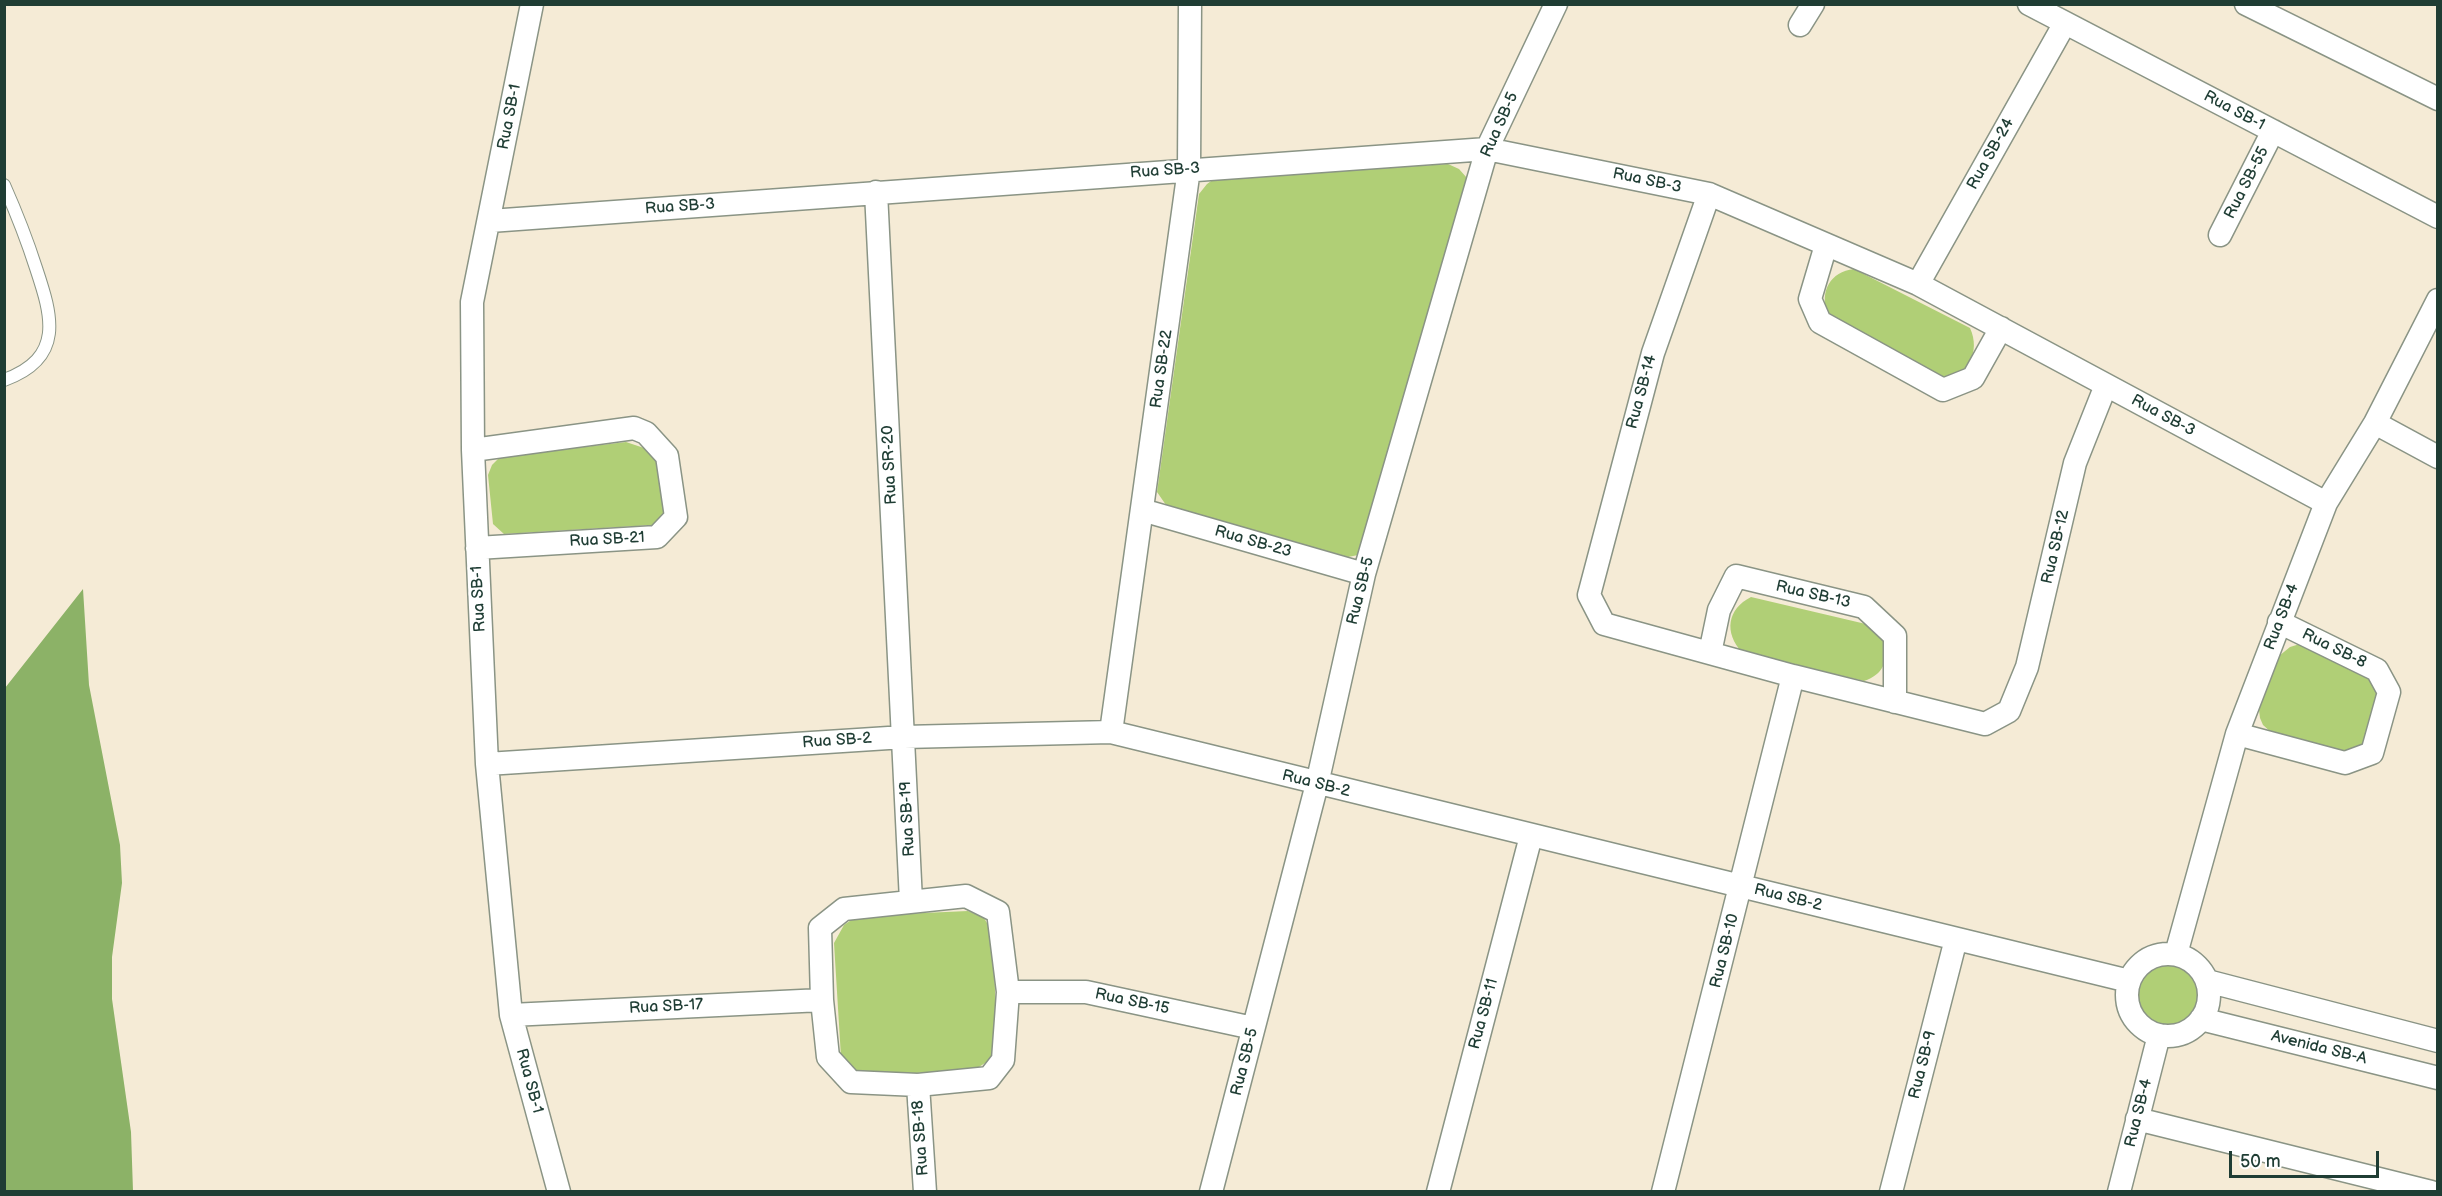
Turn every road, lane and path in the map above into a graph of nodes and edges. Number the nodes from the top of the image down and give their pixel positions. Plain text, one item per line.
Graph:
1 (532, 4) edge
2 (1190, 4) edge
3 (1556, 4) edge
4 (1813, 4) edge
5 (2029, 4) edge
6 (2246, 4) edge
7 (2065, 23) junction
8 (1800, 25) dead end
9 (2438, 99) edge
10 (2273, 132) junction
11 (1487, 149) junction
12 (1189, 169) junction
13 (4, 185) edge
14 (876, 192) junction
15 (1709, 194) junction
16 (2438, 217) edge
17 (490, 221) junction
18 (2220, 235) dead end
19 (1826, 245) junction
20 (1918, 284) junction
21 (2438, 300) edge
22 (2001, 328) junction
23 (4, 380) edge
24 (2106, 385) junction
25 (2375, 423) junction
26 (473, 450) junction
27 (2438, 457) edge
28 (2326, 503) junction
29 (1142, 510) junction
30 (477, 548) junction
31 (1364, 574) junction
32 (2279, 622) junction
33 (1710, 653) junction
34 (1793, 676) junction
35 (1895, 702) junction
36 (1111, 732) junction
37 (2237, 734) junction
38 (904, 737) junction
39 (487, 764) junction
40 (1317, 784) junction
41 (1531, 836) junction
42 (1741, 887) junction
43 (911, 901) junction
44 (1956, 939) junction
45 (2176, 954) junction
46 (2129, 981) junction
47 (2207, 981) junction
48 (1008, 992) junction
49 (822, 1000) junction
50 (511, 1015) junction
51 (2201, 1019) junction
52 (1253, 1028) junction
53 (2158, 1035) junction
54 (2438, 1041) edge
55 (2438, 1078) edge
56 (918, 1085) junction
57 (2137, 1119) junction
58 (559, 1191) edge
59 (925, 1191) edge
60 (1211, 1191) edge
61 (1438, 1191) edge
62 (1663, 1191) edge
63 (1891, 1191) edge
64 (2119, 1191) edge
65 (2432, 1191) edge

1 - 17 street, Rua SB-1
2 - 12 street, Rua SB-22
3 - 11 street, Rua SB-5
4 - 8 street
5 - 7 street, Rua SB-1
6 - 9 street
7 - 10 street, Rua SB-1
7 - 20 street, Rua SB-24
10 - 16 street, Rua SB-1
10 - 18 street, Rua SB-55
11 - 12 street, Rua SB-3
11 - 15 street, Rua SB-3
11 - 31 street, Rua SB-5
12 - 14 street, Rua SB-3
12 - 29 street, Rua SB-22
13 - 23 lane
14 - 17 street, Rua SB-3
14 - 38 street, Rua SR-20
15 - 19 street, Rua SB-3
15 - 33 street, Rua SB-14
17 - 26 street, Rua SB-1
19 - 20 street, Rua SB-3
19 - 22 street
20 - 22 street, Rua SB-3
21 - 25 street, Rua SB-4
22 - 24 street, Rua SB-3
24 - 28 street, Rua SB-3
24 - 35 street, Rua SB-12
25 - 27 street
25 - 28 street, Rua SB-4
26 - 30 street, Rua SB-1
26 - 30 street, Rua SB-21
28 - 32 street, Rua SB-4
29 - 31 street, Rua SB-23
29 - 36 street, Rua SB-22
30 - 39 street, Rua SB-1
31 - 40 street, Rua SB-5
32 - 37 street, Rua SB-4
32 - 37 street, Rua SB-8
33 - 34 street
33 - 35 street, Rua SB-13
34 - 35 street
34 - 42 street, Rua SB-10
36 - 38 street, Rua SB-2
36 - 40 street, Rua SB-2
37 - 45 street, Rua SB-4
38 - 39 street, Rua SB-2
38 - 43 street, Rua SB-19
39 - 50 street, Rua SB-1
40 - 41 street, Rua SB-2
40 - 52 street, Rua SB-5
41 - 42 street, Rua SB-2
41 - 61 street, Rua SB-11
42 - 44 street, Rua SB-2
42 - 62 street, Rua SB-10
43 - 48 street
43 - 49 street
44 - 46 street, Rua SB-2
44 - 63 street, Rua SB-9
45 - 46 street
45 - 47 street
46 - 53 street
47 - 51 street
47 - 54 street
48 - 52 street, Rua SB-15
48 - 56 street, Rua SB-18
49 - 50 street, Rua SB-17
49 - 56 street, Rua SB-18
50 - 58 street, Rua SB-1
51 - 53 street
51 - 55 street, Avenida SB-A
52 - 60 street, Rua SB-5
53 - 57 street, Rua SB-4
56 - 59 street, Rua SB-18
57 - 64 street, Rua SB-4
57 - 65 street

